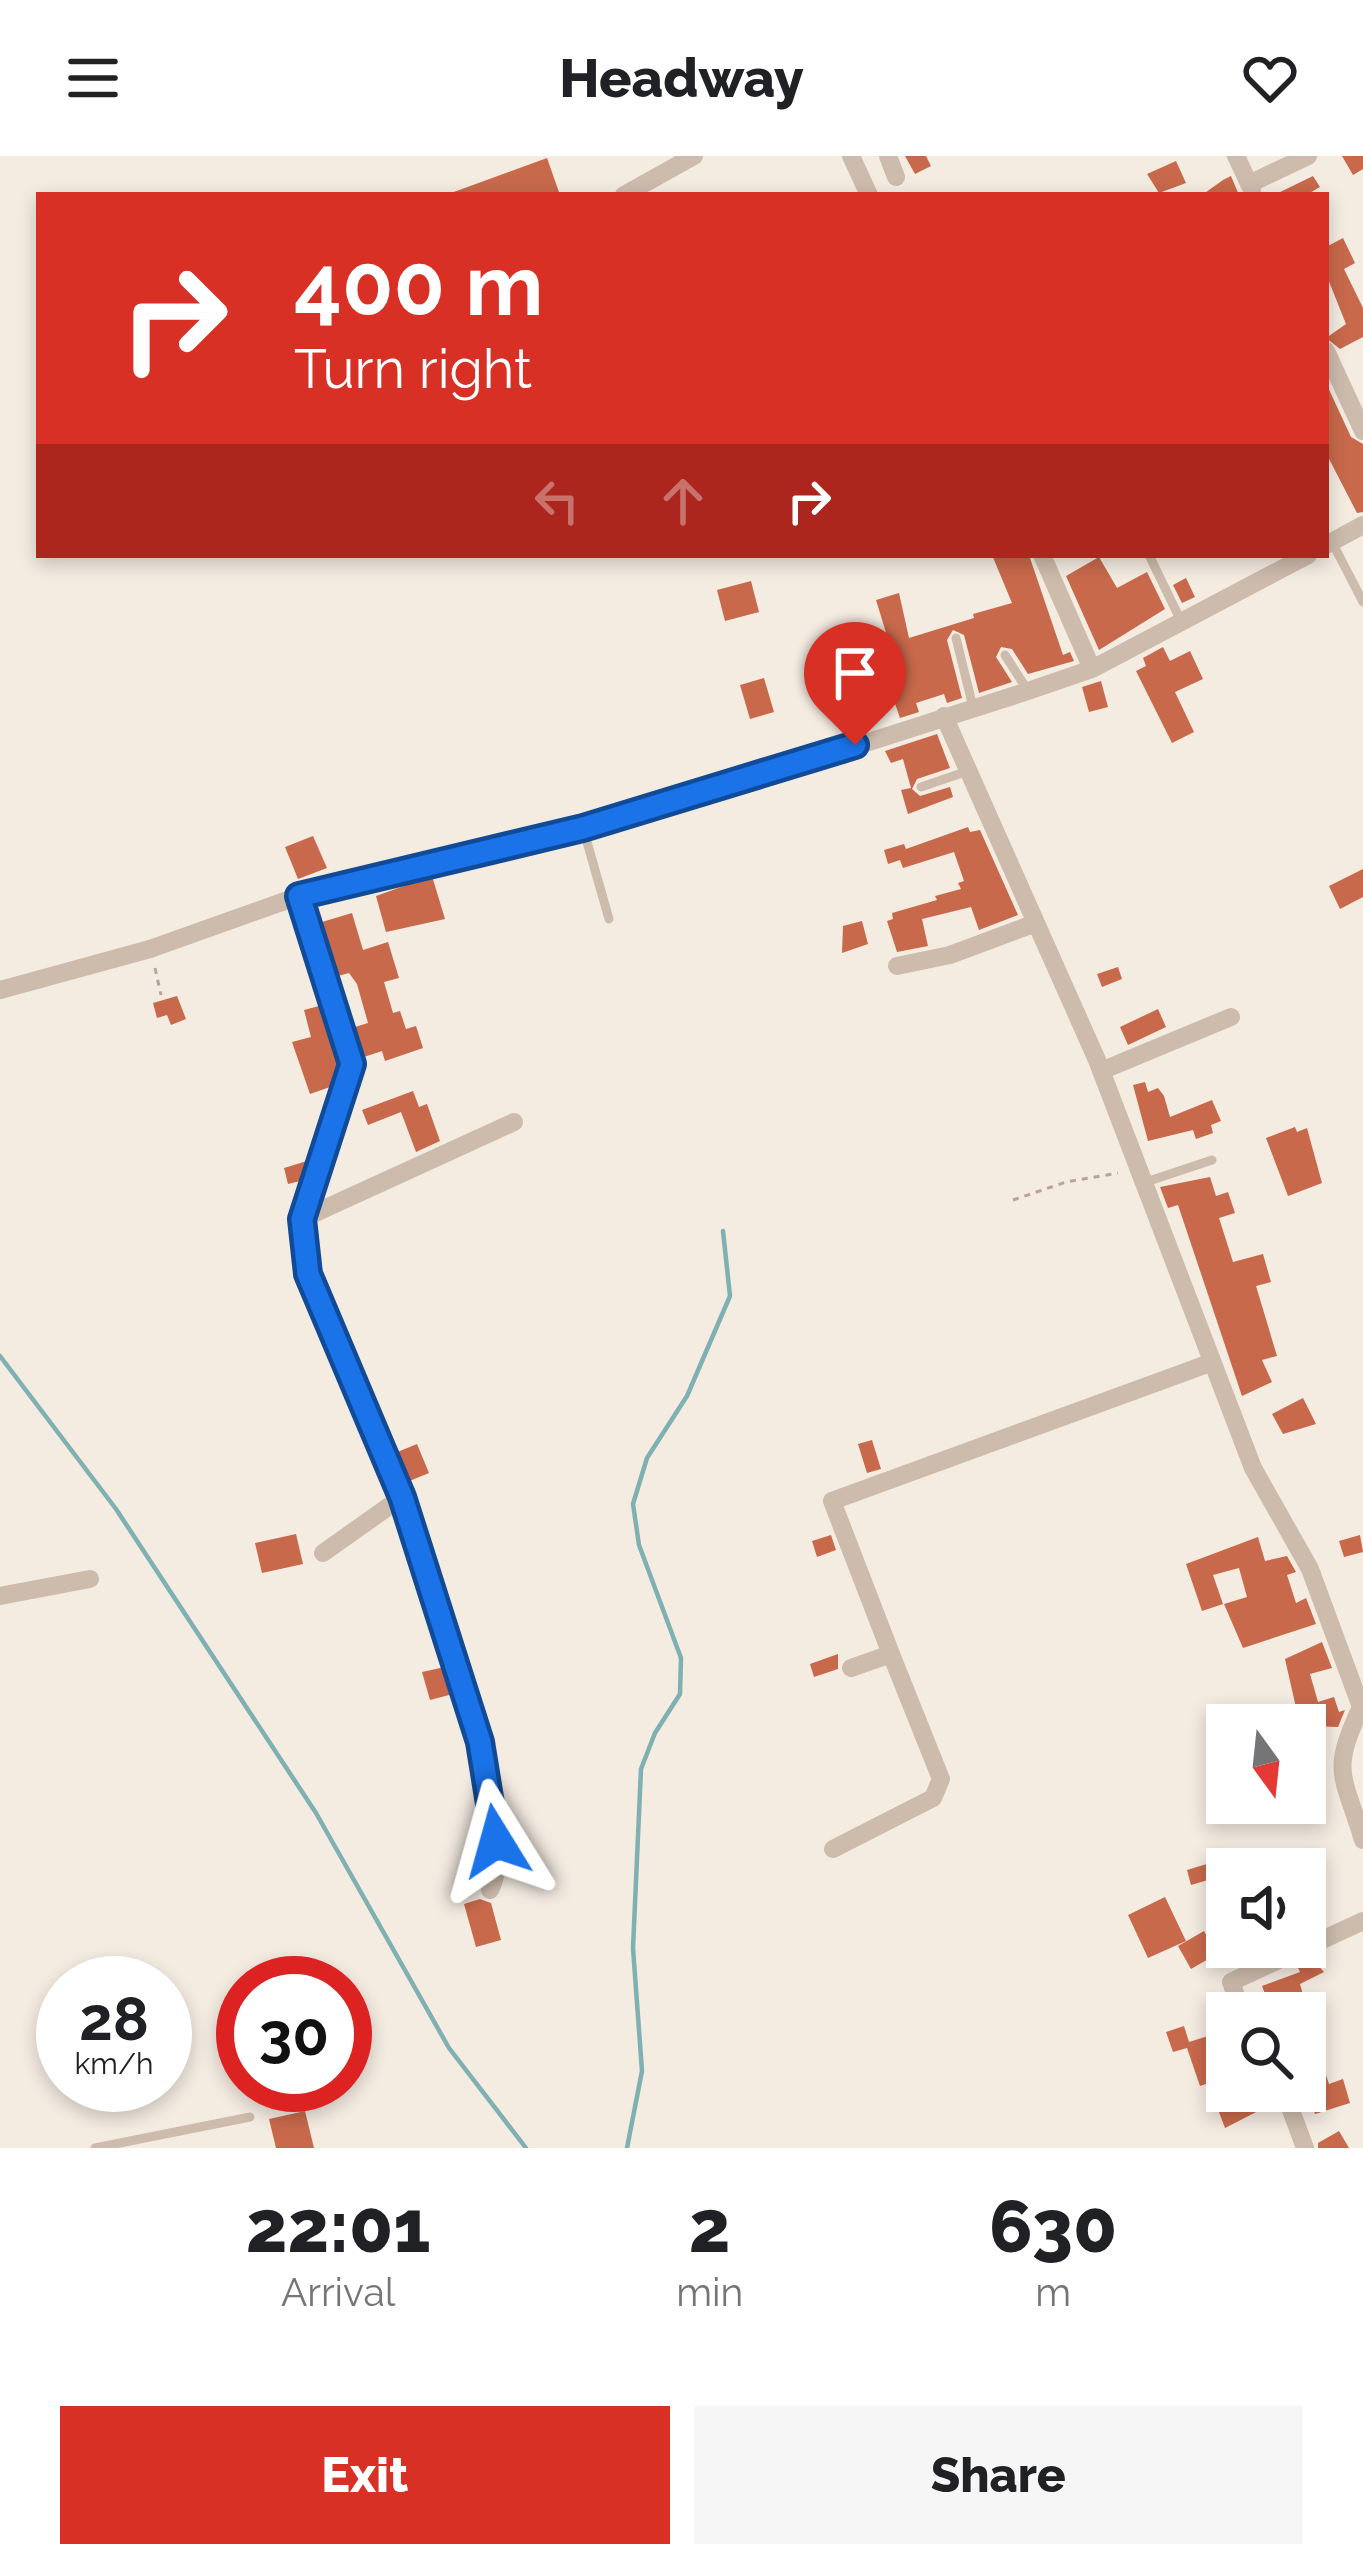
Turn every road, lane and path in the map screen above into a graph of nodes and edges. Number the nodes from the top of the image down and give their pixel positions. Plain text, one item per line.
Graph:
1 (694, 156) edge
2 (851, 156) edge
3 (888, 156) edge
4 (1236, 156) edge
5 (1307, 156) edge
6 (896, 177) dead end
7 (1251, 189) edge
8 (629, 192) edge
9 (868, 192) edge
10 (1329, 357) edge
11 (1363, 430) edge
12 (1363, 525) edge
13 (1329, 544) edge
14 (1043, 558) edge
15 (1150, 558) edge
16 (1302, 558) edge
17 (1363, 602) edge
18 (1182, 623) junction
19 (956, 638) dead end
20 (1005, 655) dead end
21 (1092, 669) junction
22 (1028, 691) junction
23 (973, 707) junction
24 (944, 716) junction
25 (965, 772) junction
26 (921, 787) dead end
27 (583, 828) junction
28 (299, 896) junction
29 (609, 920) dead end
30 (1036, 923) junction
31 (150, 949) junction
32 (898, 966) dead end
33 (0, 989) edge
34 (161, 995) dead end
35 (1232, 1017) dead end
36 (1101, 1071) junction
37 (514, 1122) dead end
38 (1212, 1160) dead end
39 (1140, 1177) junction
40 (1013, 1200) dead end
41 (302, 1219) junction
42 (1210, 1363) junction
43 (402, 1497) junction
44 (323, 1553) dead end
45 (90, 1579) dead end
46 (0, 1596) edge
47 (891, 1654) junction
48 (851, 1667) dead end
49 (1360, 1716) edge
50 (1363, 1840) edge
51 (833, 1849) dead end
52 (490, 1890) dead end
53 (1363, 1921) edge
54 (1235, 1992) edge
55 (1292, 2112) edge
56 (250, 2117) dead end
57 (95, 2148) edge
58 (1305, 2148) edge

1 - 8 street
2 - 9 street
3 - 6 street
4 - 7 street
5 - 7 street
10 - 11 street
12 - 13 street
13 - 17 lane
14 - 21 street
15 - 18 lane
16 - 18 street
18 - 21 street
19 - 23 lane
20 - 22 lane
21 - 22 street
22 - 23 street
23 - 24 street
24 - 25 street
24 - 27 street
25 - 26 lane
25 - 30 street
27 - 28 street
27 - 29 lane
28 - 31 street
28 - 41 street
30 - 32 street
30 - 36 street
31 - 33 street
31 - 34 path
35 - 36 street
36 - 39 street
37 - 41 street
38 - 39 lane
39 - 40 path
39 - 42 street
41 - 43 street
42 - 47 street
42 - 49 street
43 - 44 street
43 - 52 street
45 - 46 street
47 - 48 street
47 - 51 street
49 - 50 street
53 - 54 street
55 - 58 street
56 - 57 lane

